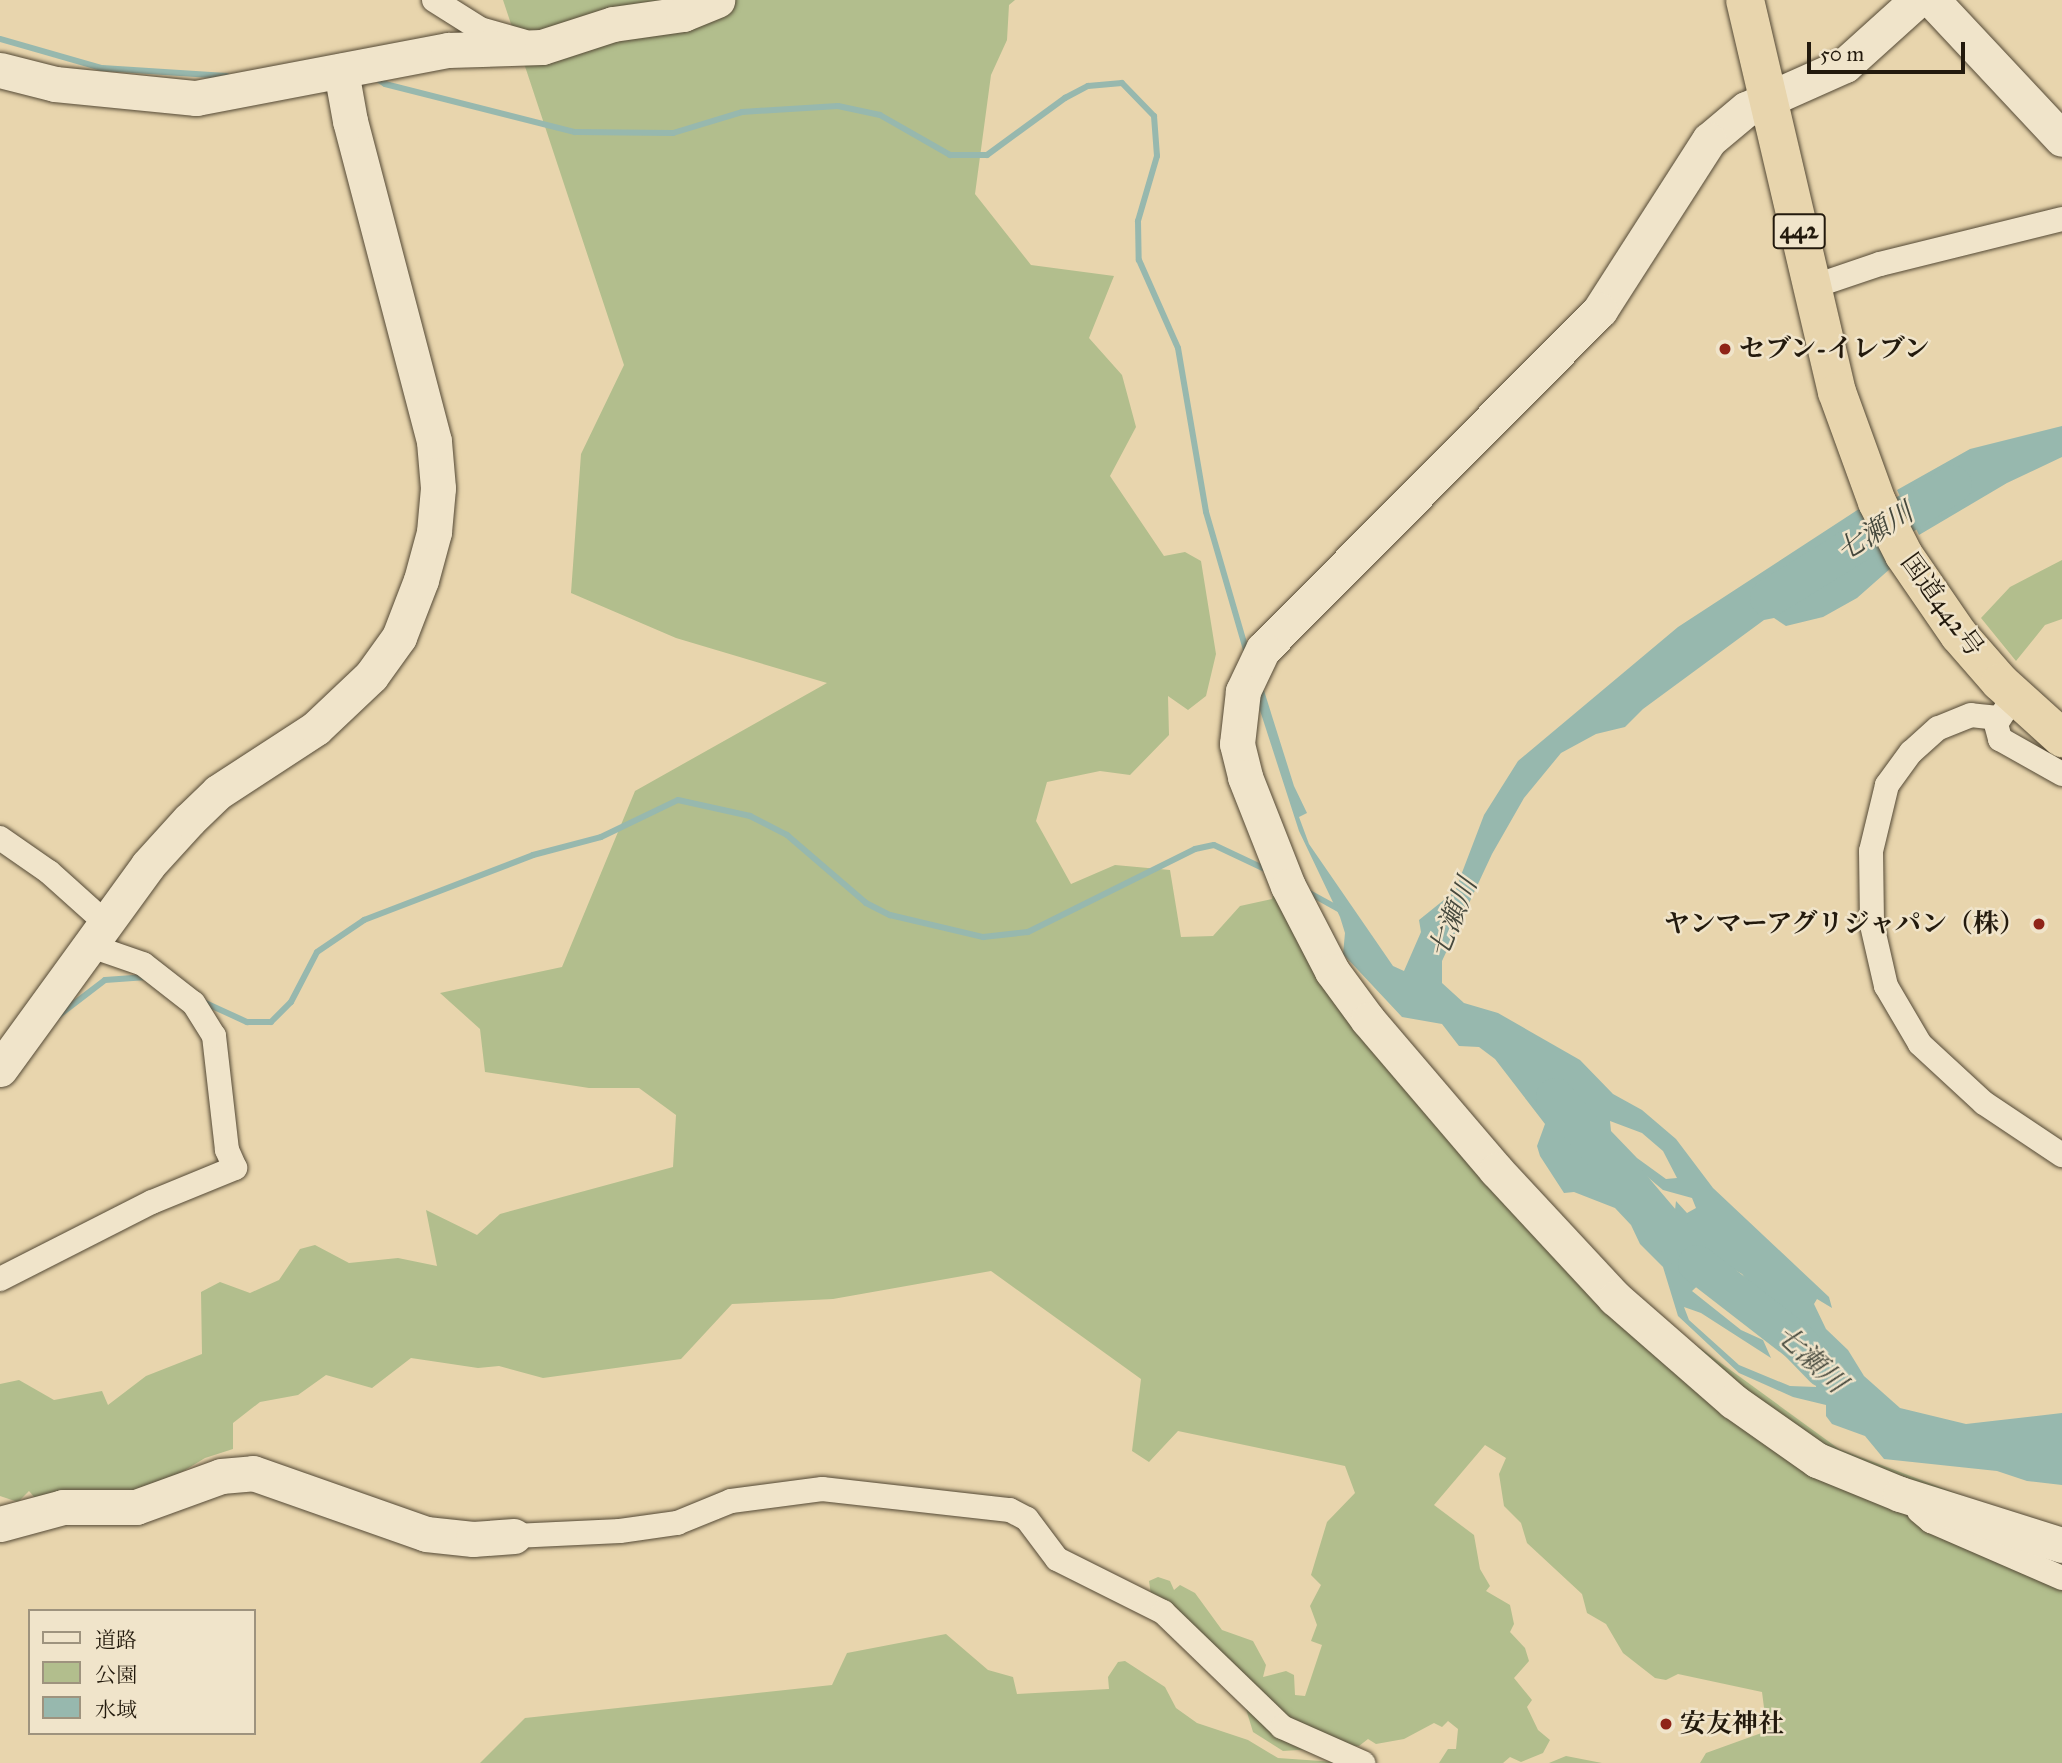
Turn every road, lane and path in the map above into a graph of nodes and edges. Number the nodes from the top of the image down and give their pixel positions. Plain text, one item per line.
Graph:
1 (435, 0) edge
2 (717, 0) edge
3 (1745, 0) edge
4 (1917, 0) edge
5 (1932, 0) edge
6 (542, 47) junction
7 (0, 70) edge
8 (341, 71) junction
9 (1769, 99) junction
10 (2062, 139) edge
11 (2062, 219) edge
12 (1812, 287) junction
13 (2005, 699) junction
14 (2062, 738) edge
15 (2062, 774) edge
16 (0, 838) edge
17 (99, 935) junction
18 (0, 1069) edge
19 (2062, 1155) edge
20 (0, 1279) edge
21 (1900, 1494) junction
22 (0, 1524) edge
23 (514, 1536) joint
24 (2062, 1545) edge
25 (2062, 1577) edge
26 (1363, 1763) edge

1 - 6 street
2 - 6 street
3 - 9 highway, 国道442号 / 442
4 - 9 street
5 - 10 street
6 - 8 street
7 - 8 street
8 - 17 street
9 - 12 highway, 国道442号 / 442
9 - 21 street
11 - 12 street
12 - 13 highway, 国道442号 / 442
13 - 14 highway, 国道442号 / 442
13 - 15 street
13 - 19 street
16 - 17 street
17 - 18 street
17 - 20 street
21 - 24 street
21 - 25 street
22 - 23 street
23 - 26 street

